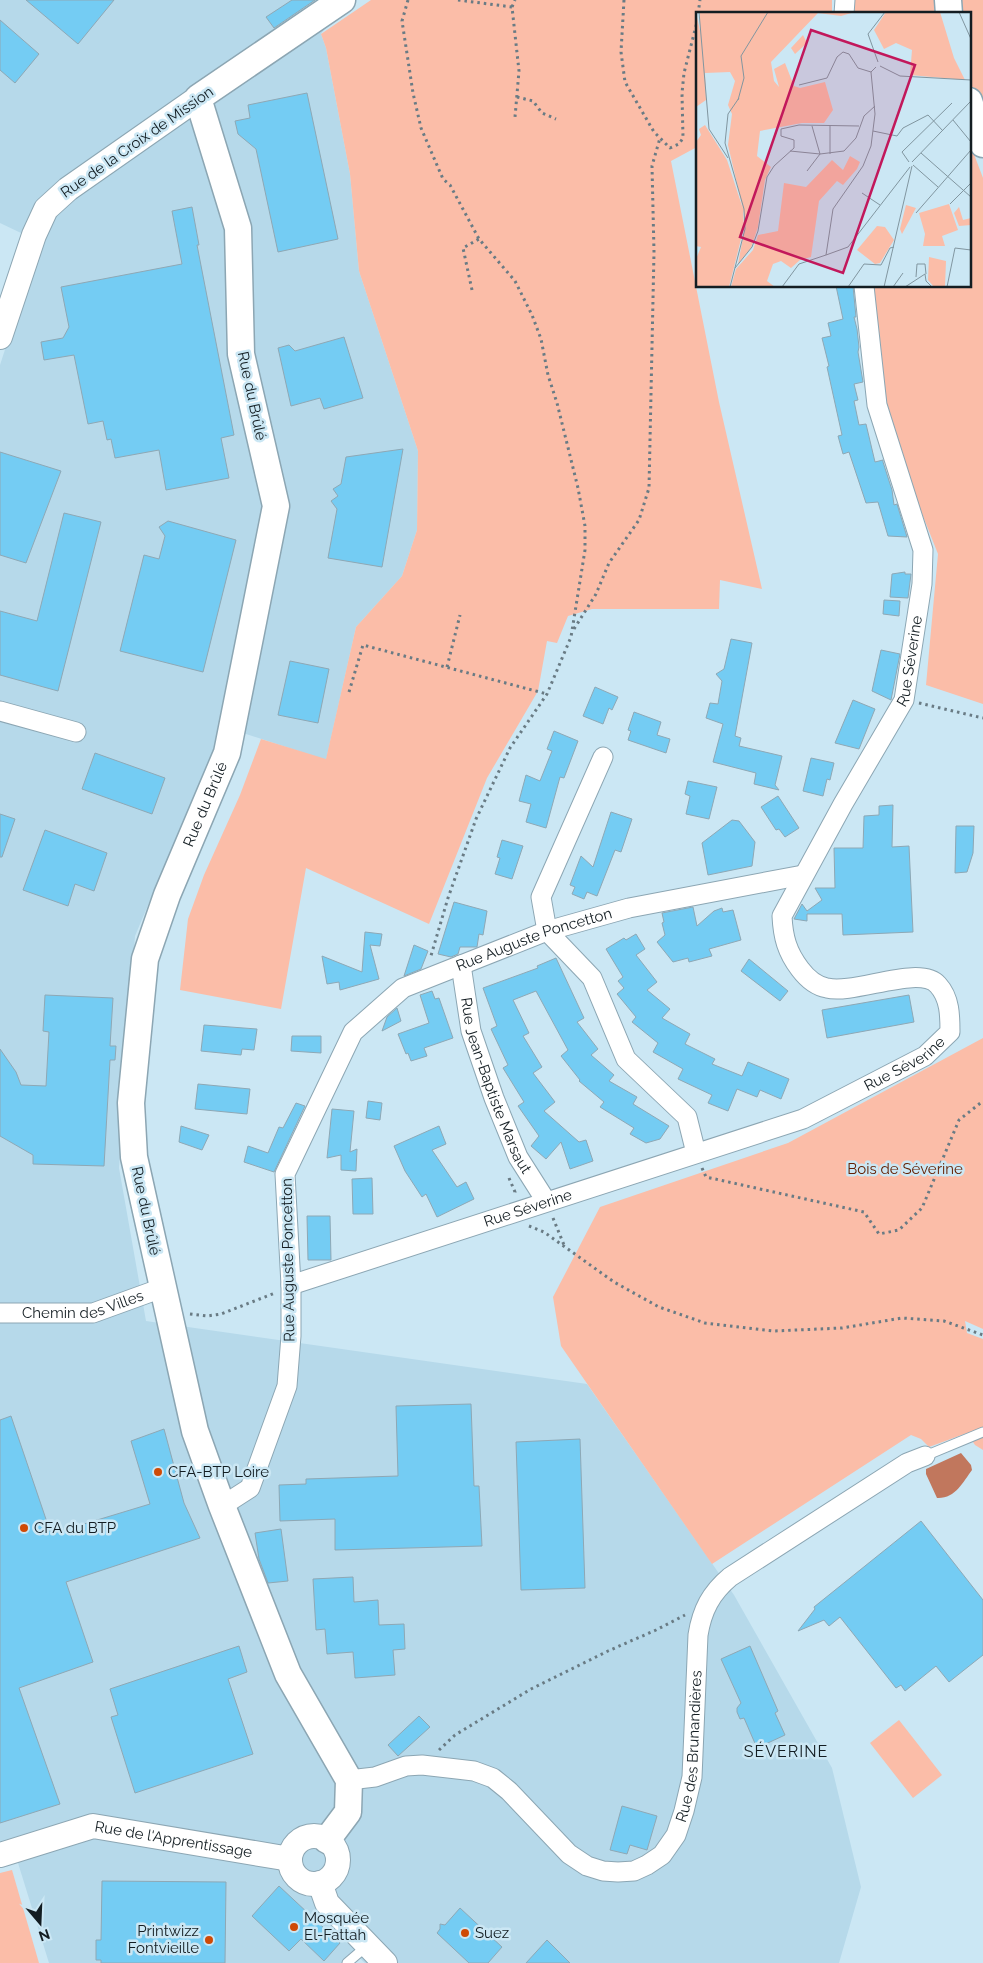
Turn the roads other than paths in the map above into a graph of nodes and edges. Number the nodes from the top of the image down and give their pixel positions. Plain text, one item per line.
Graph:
1 (342, 0) edge
2 (198, 98) junction
3 (970, 104) edge
4 (983, 144) edge
5 (864, 288) edge
6 (0, 337) edge
7 (0, 711) edge
8 (76, 732) dead end
9 (603, 757) dead end
10 (803, 875) junction
11 (547, 931) junction
12 (461, 965) junction
13 (696, 1154) junction
14 (546, 1201) junction
15 (162, 1288) junction
16 (284, 1288) junction
17 (0, 1313) edge
18 (983, 1432) edge
19 (925, 1456) joint
20 (222, 1506) junction
21 (349, 1780) junction
22 (326, 1840) junction
23 (0, 1855) edge
24 (290, 1860) junction
25 (320, 1883) junction
26 (368, 1945) junction
27 (347, 1963) edge
28 (385, 1963) edge

1 - 2 main road, Rue de la Croix de Mission
2 - 6 street, Rue de la Croix de Mission
2 - 15 main road, Rue du Brûlé
3 - 4 main road
5 - 10 street, Rue Séverine
7 - 8 street
9 - 11 street
10 - 11 street, Rue Auguste Poncetton
10 - 13 street, Rue Séverine
11 - 12 street, Rue Auguste Poncetton
11 - 13 street
12 - 14 street, Rue Jean-Baptiste Marsaut
12 - 16 street, Rue Auguste Poncetton
13 - 14 street, Rue Séverine
14 - 16 street, Rue Séverine
15 - 17 street, Chemin des Villes
15 - 20 main road, Rue du Brûlé
16 - 20 street, Rue Auguste Poncetton
18 - 19 lane, Rue des Brunandières
19 - 21 street, Rue des Brunandières
20 - 21 main road
21 - 22 main road
22 - 24 street
22 - 25 street
23 - 24 street, Rue de l'Apprentissage
24 - 25 street
25 - 26 street
26 - 27 lane
26 - 28 street

